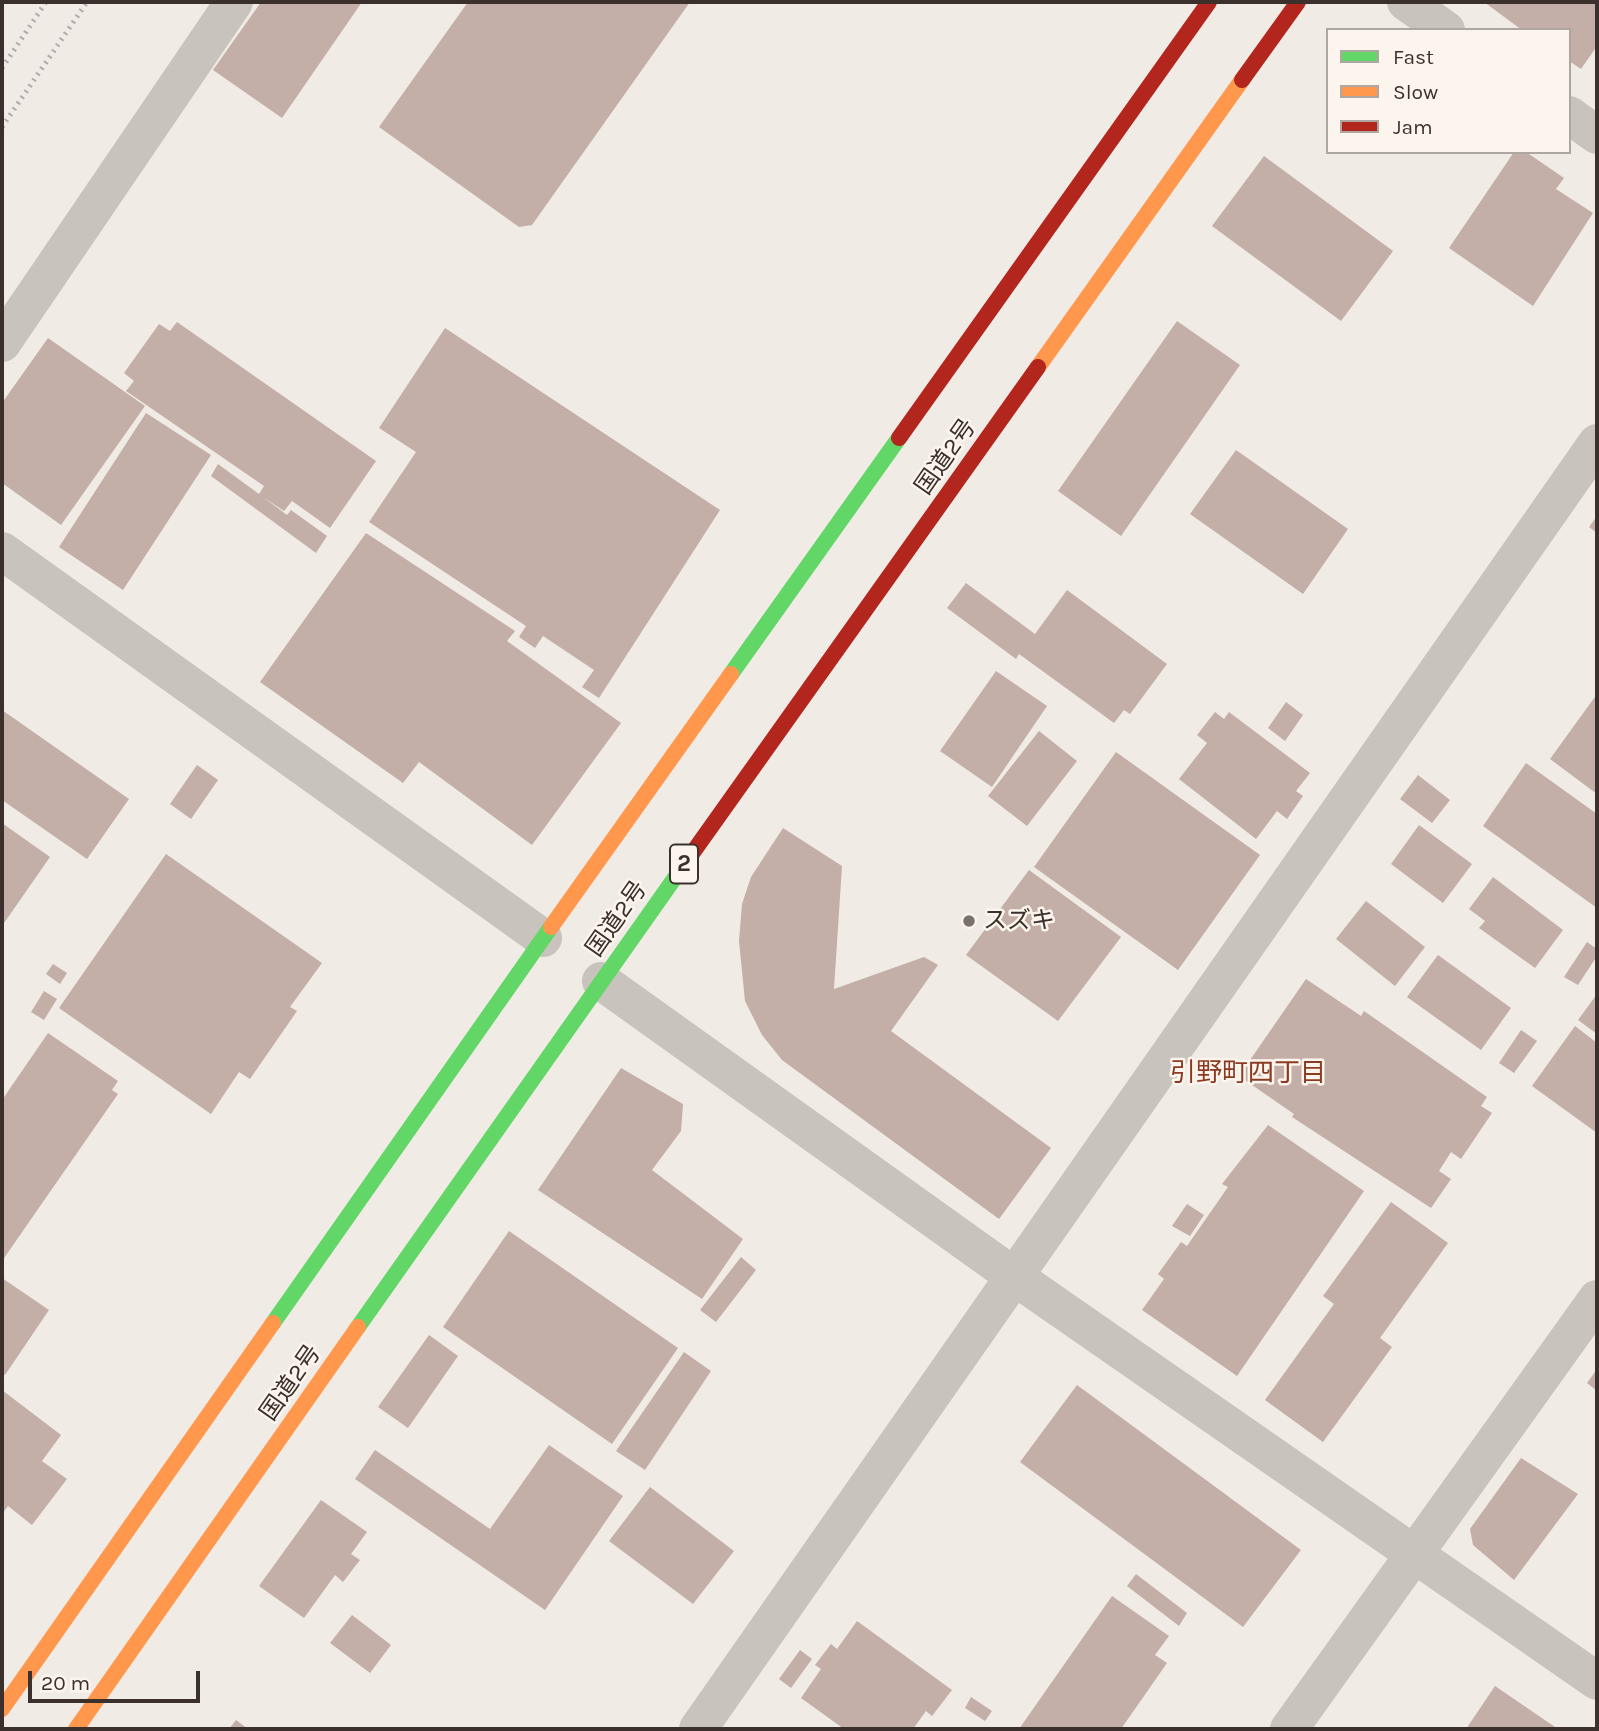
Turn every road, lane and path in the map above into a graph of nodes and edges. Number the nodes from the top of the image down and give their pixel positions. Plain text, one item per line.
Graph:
1 (234, 2) edge
2 (1209, 2) edge
3 (1298, 2) edge
4 (1406, 2) edge
5 (1443, 28) edge
6 (1571, 116) edge
7 (1597, 135) edge
8 (2, 343) edge
9 (1597, 443) edge
10 (2, 551) edge
11 (543, 938) junction
12 (601, 981) junction
13 (1015, 1277) junction
14 (1597, 1299) edge
15 (1413, 1553) junction
16 (1597, 1681) edge
17 (2, 1709) edge
18 (76, 1729) edge
19 (698, 1729) edge
20 (1289, 1729) edge

1 - 8 street
2 - 11 highway, 国道2号
3 - 12 highway, 国道2号 / 2
4 - 5 street
6 - 7 street
9 - 13 street
10 - 11 street
11 - 17 highway, 国道2号
12 - 13 street
12 - 18 highway, 国道2号 / 2
13 - 15 street
13 - 19 street
14 - 15 street
15 - 16 street
15 - 20 street

